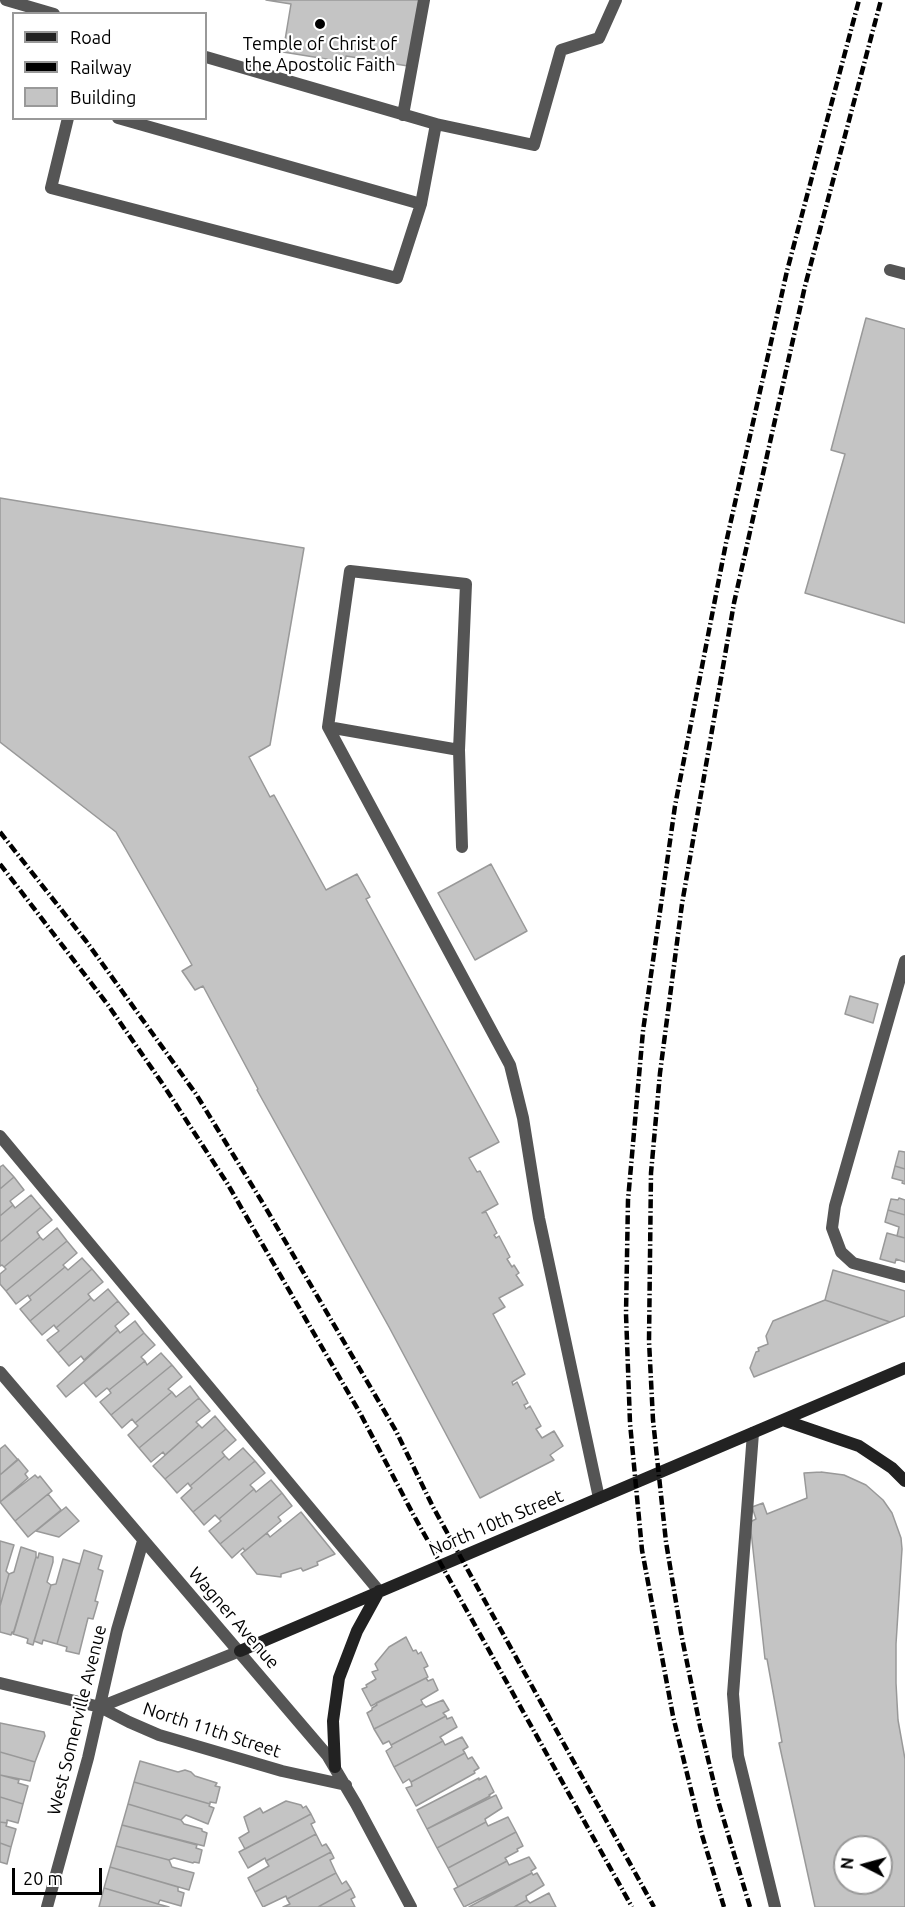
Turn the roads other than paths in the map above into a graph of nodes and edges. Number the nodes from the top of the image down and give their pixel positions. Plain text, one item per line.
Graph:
1 (6, 0) edge
2 (424, 0) edge
3 (616, 0) edge
4 (47, 12) edge
5 (207, 57) edge
6 (404, 115) junction
7 (68, 120) edge
8 (125, 120) edge
9 (436, 124) junction
10 (420, 204) junction
11 (890, 270) dead end
12 (905, 274) edge
13 (328, 727) junction
14 (459, 750) junction
15 (462, 847) dead end
16 (905, 961) edge
17 (0, 1136) edge
18 (905, 1277) edge
19 (905, 1368) edge
20 (0, 1372) edge
21 (783, 1420) junction
22 (753, 1433) junction
23 (905, 1481) edge
24 (599, 1498) junction
25 (143, 1541) junction
26 (378, 1591) junction
27 (240, 1651) junction
28 (0, 1683) edge
29 (100, 1707) junction
30 (334, 1767) junction
31 (346, 1785) junction
32 (47, 1907) edge
33 (411, 1907) edge
34 (775, 1907) edge

1 - 4 street
2 - 6 street
3 - 9 street
5 - 6 street
6 - 9 street
7 - 10 street
8 - 10 street
9 - 10 street
11 - 12 street
13 - 14 street
13 - 14 street
13 - 24 street
14 - 15 street
16 - 18 street
17 - 26 street
19 - 21 street, North 10th Street
20 - 25 street, Wagner Avenue
21 - 22 street, North 10th Street
21 - 23 street
22 - 24 street, North 10th Street
22 - 34 street
24 - 26 street, North 10th Street
25 - 27 street, Wagner Avenue
25 - 29 street, West Somerville Avenue
26 - 27 street, North 10th Street
26 - 30 street
27 - 29 street, North 10th Street
27 - 30 street, Wagner Avenue
28 - 29 street, North 11th Street
29 - 31 street, North 11th Street
29 - 32 street, West Somerville Avenue
30 - 31 street, Wagner Avenue
31 - 33 street, Wagner Avenue

